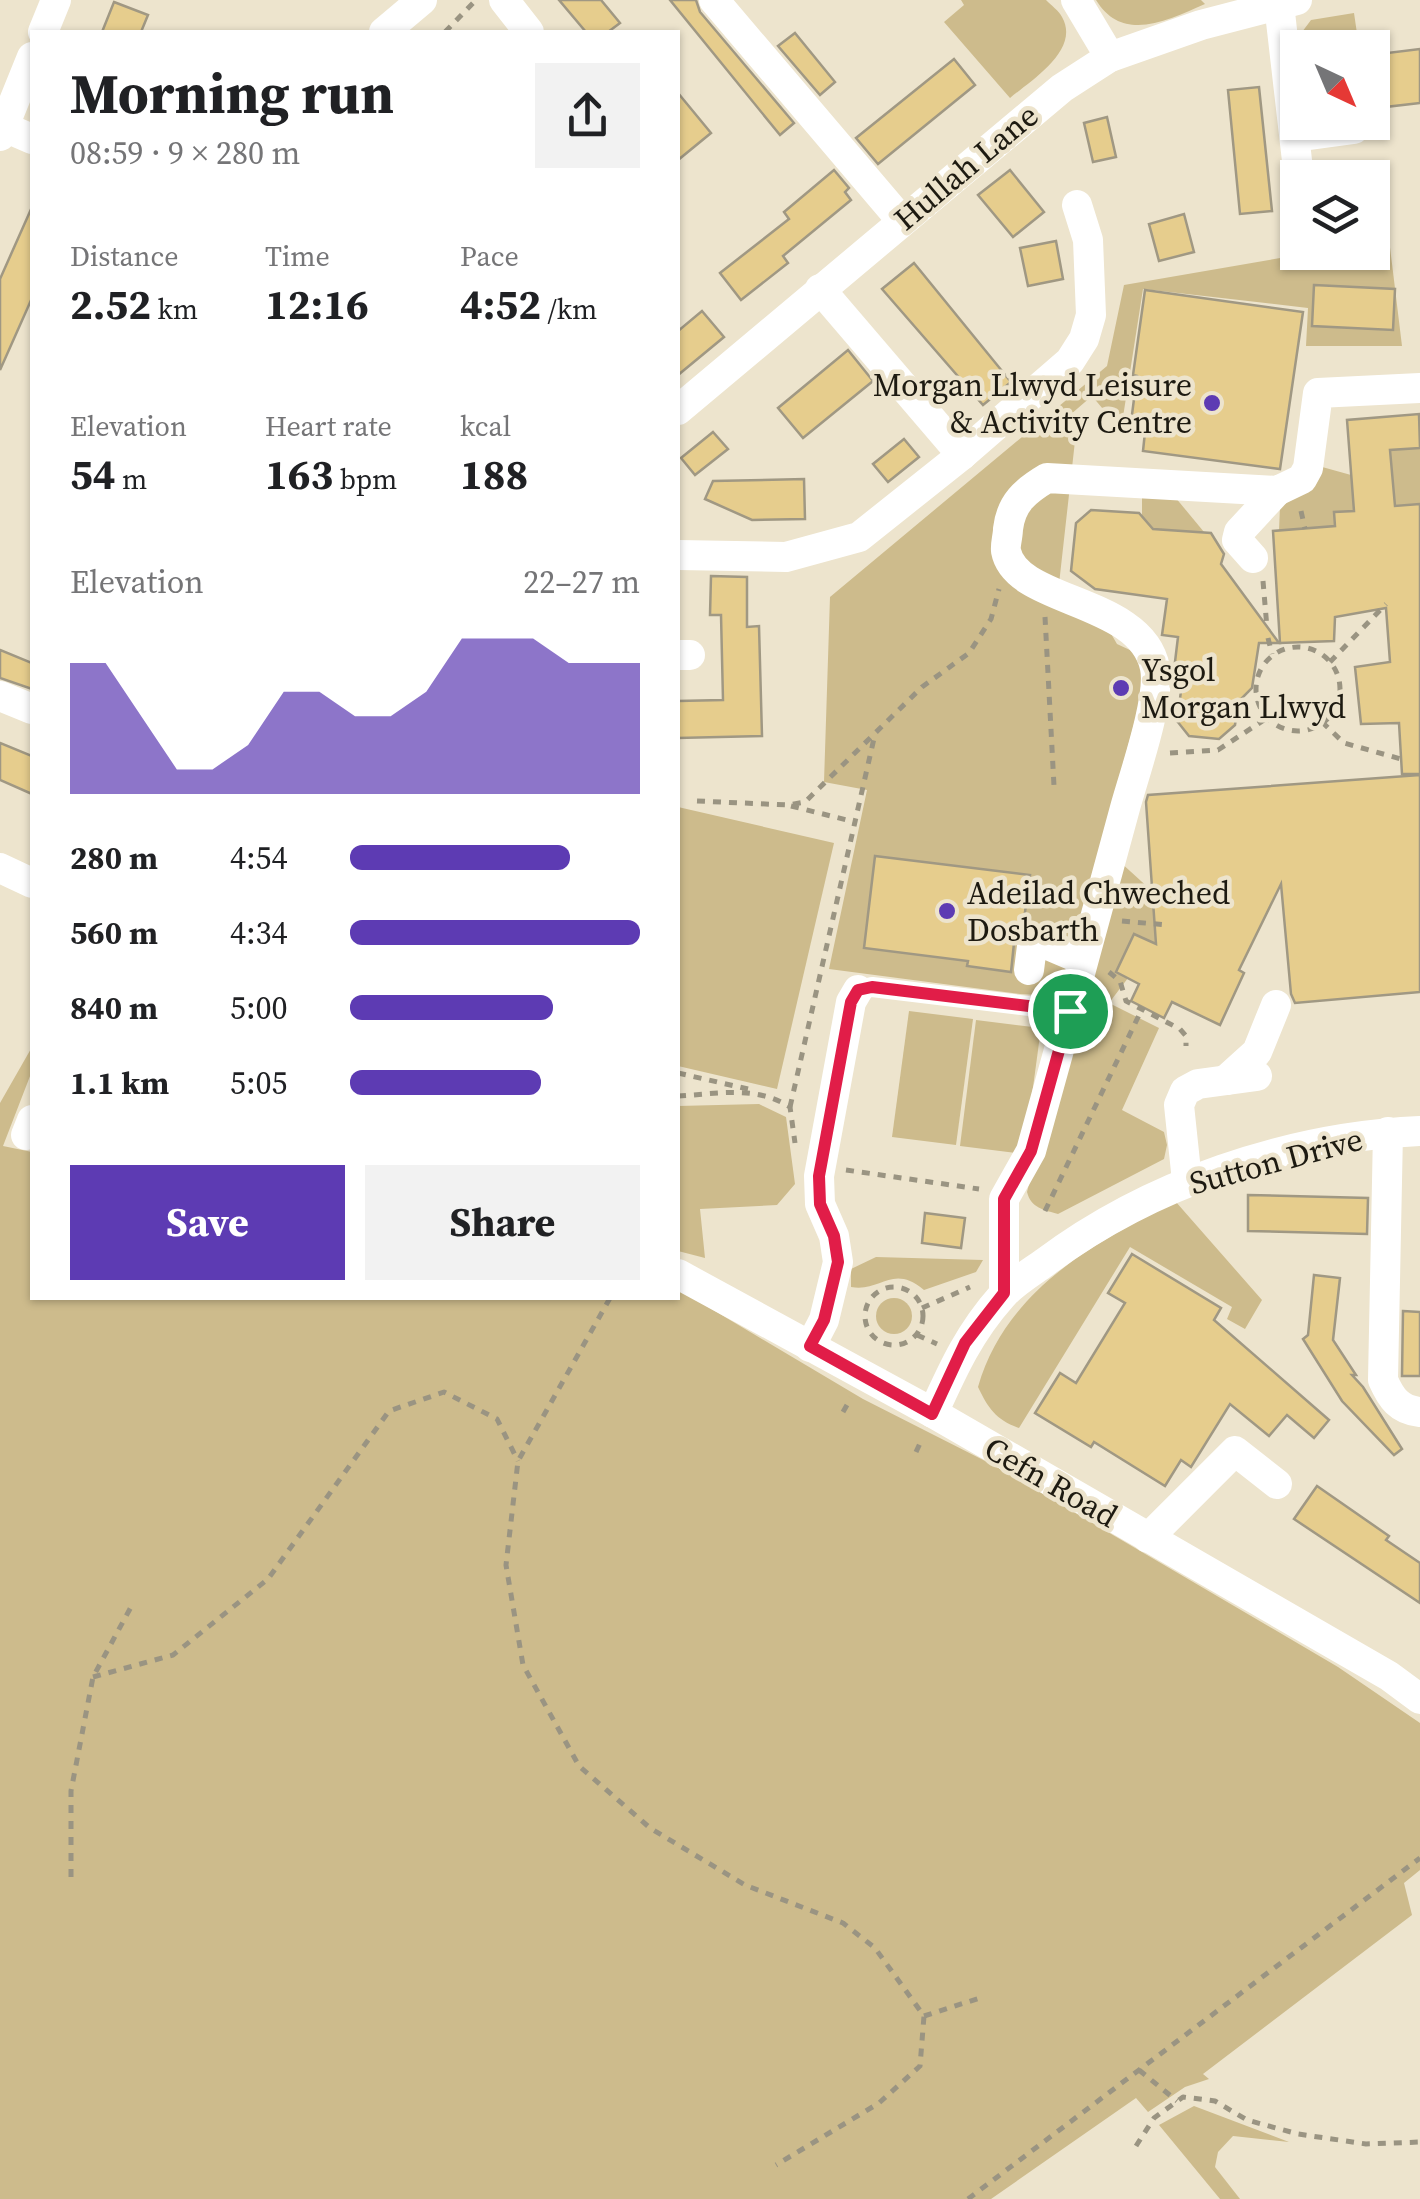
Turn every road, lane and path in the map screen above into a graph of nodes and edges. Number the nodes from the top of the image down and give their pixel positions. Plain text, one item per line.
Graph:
1 (56, 0) edge
2 (422, 0) edge
3 (476, 0) edge
4 (504, 0) edge
5 (714, 0) edge
6 (1076, 0) edge
7 (1288, 2) edge
8 (44, 30) edge
9 (386, 30) edge
10 (446, 30) edge
11 (527, 30) edge
12 (1289, 30) edge
13 (1110, 57) junction
14 (30, 62) edge
15 (2, 131) edge
16 (30, 138) edge
17 (1077, 205) dead end
18 (902, 220) junction
19 (820, 289) junction
20 (1420, 388) edge
21 (680, 408) edge
22 (962, 455) junction
23 (1278, 491) junction
24 (1006, 550) junction
25 (680, 555) edge
26 (1253, 558) joint
27 (1051, 590) junction
28 (1386, 604) dead end
29 (1267, 628) dead end
30 (1268, 638) dead end
31 (1272, 654) junction
32 (1330, 662) junction
33 (0, 696) edge
34 (30, 708) edge
35 (1267, 718) junction
36 (1322, 722) junction
37 (875, 733) junction
38 (1139, 752) junction
39 (1402, 760) dead end
40 (1054, 786) dead end
41 (697, 801) dead end
42 (788, 806) junction
43 (855, 822) junction
44 (0, 868) edge
45 (30, 882) edge
46 (1094, 919) junction
47 (1166, 924) dead end
48 (1083, 960) junction
49 (1028, 970) dead end
50 (858, 990) joint
51 (1276, 1004) dead end
52 (1141, 1010) junction
53 (1070, 1011) junction
54 (1186, 1046) dead end
55 (680, 1073) edge
56 (1256, 1076) dead end
57 (1226, 1080) junction
58 (757, 1092) dead end
59 (790, 1107) dead end
60 (1420, 1131) edge
61 (1388, 1132) junction
62 (1187, 1181) junction
63 (1045, 1211) dead end
64 (680, 1275) edge
65 (1004, 1282) junction
66 (609, 1300) edge
67 (922, 1308) junction
68 (810, 1346) junction
69 (1420, 1412) edge
70 (932, 1414) junction
71 (518, 1461) junction
72 (1277, 1484) dead end
73 (1148, 1538) junction
74 (132, 1607) dead end
75 (94, 1677) junction
76 (1420, 1698) edge
77 (1420, 1858) edge
78 (71, 1877) dead end
79 (983, 1997) dead end
80 (924, 2016) junction
81 (1139, 2070) junction
82 (1178, 2102) junction
83 (1420, 2142) edge
84 (1136, 2146) dead end
85 (776, 2165) dead end
86 (968, 2199) edge

1 - 8 street
2 - 9 street
3 - 10 path
4 - 11 street
5 - 18 street
6 - 13 street
7 - 12 street
7 - 13 street, Hullah Lane
13 - 18 street, Hullah Lane
14 - 15 street
15 - 16 street
17 - 22 street
18 - 19 street, Hullah Lane
19 - 21 street, Hullah Lane
19 - 22 street
20 - 23 street
22 - 25 street
23 - 24 street
23 - 26 street
24 - 27 street
24 - 37 path
26 - 29 path
27 - 38 street
27 - 40 path
28 - 32 path
30 - 31 path
31 - 32 path
31 - 35 path
32 - 36 path
33 - 34 street
35 - 36 path
35 - 38 path
36 - 39 path
37 - 42 path
37 - 43 path
38 - 46 street
41 - 42 path
42 - 43 path
43 - 59 path
44 - 45 street
46 - 47 path
46 - 48 street
48 - 49 street
48 - 52 path
48 - 53 street
50 - 53 path
50 - 68 street
51 - 57 street
52 - 54 path
52 - 63 path
53 - 65 street
55 - 58 path
56 - 57 street
57 - 62 street
60 - 61 street, Sutton Drive
61 - 62 street, Sutton Drive
61 - 69 street
62 - 65 street, Sutton Drive
64 - 68 street, Cefn Road
65 - 67 path
65 - 70 street, Sutton Drive
66 - 71 path
67 - 67 path
68 - 70 street, Cefn Road
70 - 73 street, Cefn Road
71 - 75 path
71 - 80 path
72 - 73 street
73 - 76 street, Cefn Road
74 - 75 path
75 - 78 path
77 - 81 path
79 - 80 path
80 - 85 path
81 - 82 path
81 - 86 path
82 - 83 path
82 - 84 path

